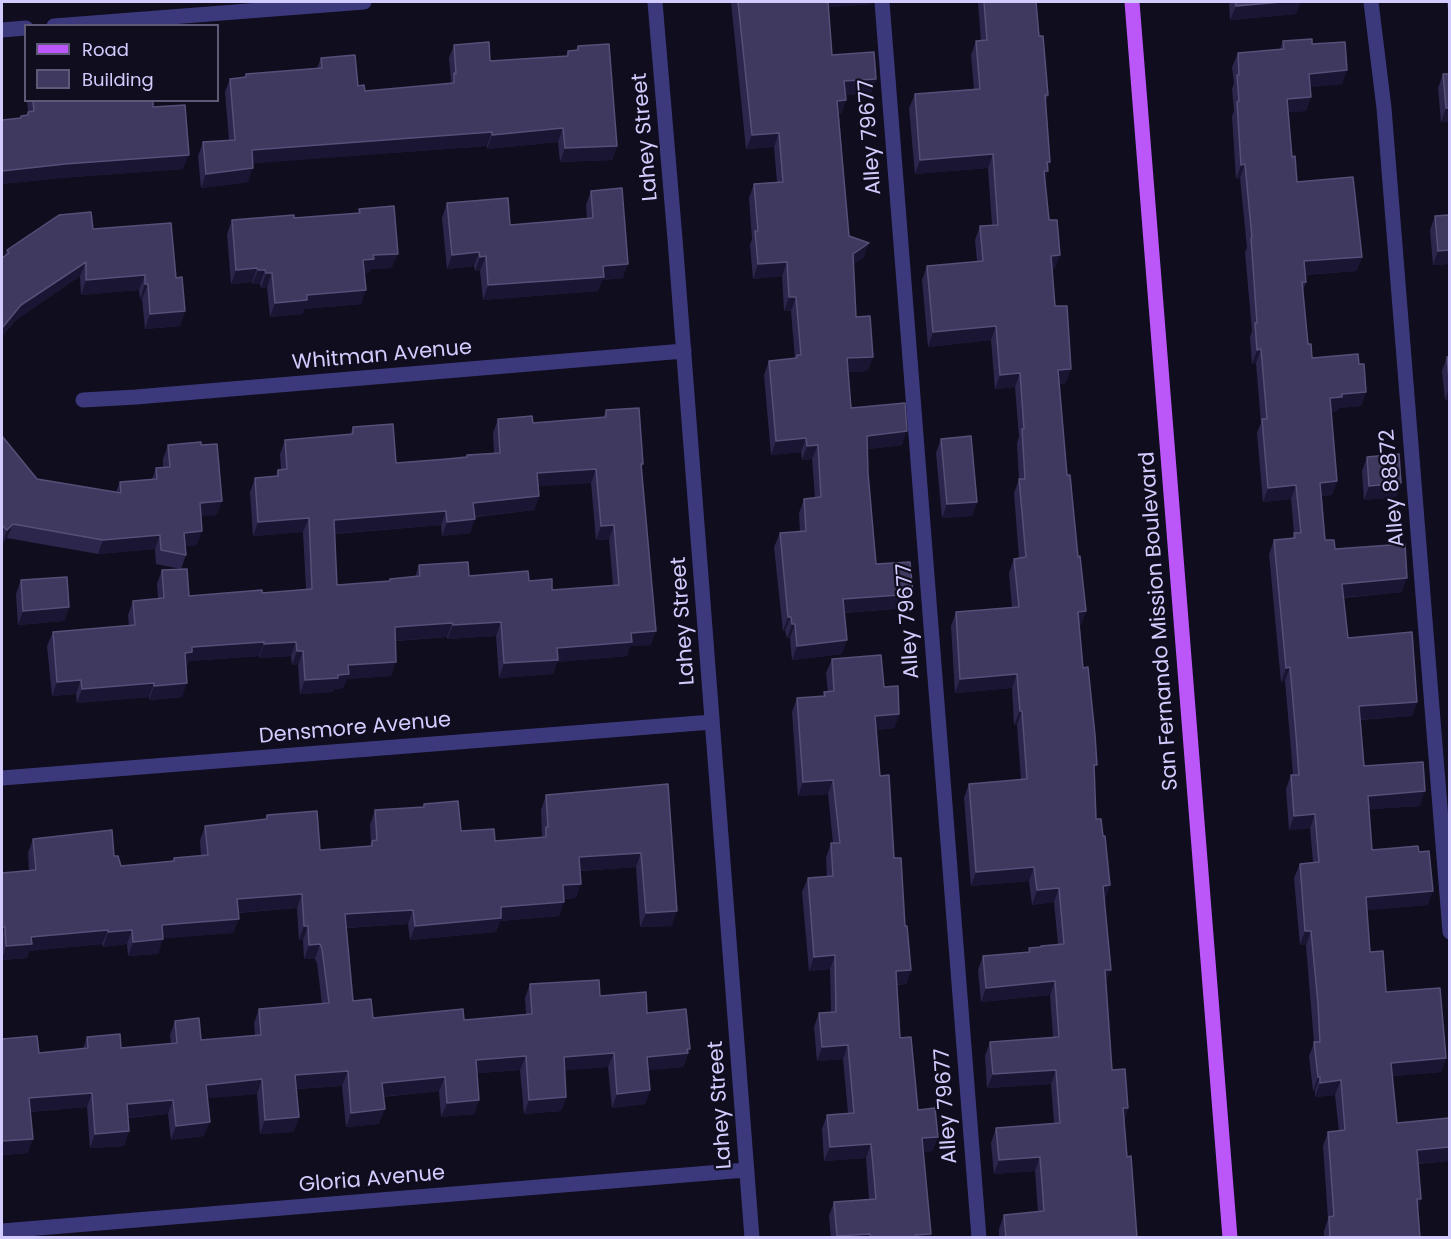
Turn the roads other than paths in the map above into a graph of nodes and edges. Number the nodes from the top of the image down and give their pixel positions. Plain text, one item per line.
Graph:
1 (364, 2) edge
2 (655, 2) edge
3 (882, 2) edge
4 (1132, 2) edge
5 (1371, 2) edge
6 (80, 24) edge
7 (24, 28) edge
8 (2, 30) edge
9 (684, 351) junction
10 (83, 400) dead end
11 (712, 722) junction
12 (2, 778) edge
13 (1449, 932) edge
14 (746, 1170) junction
15 (2, 1231) edge
16 (752, 1238) edge
17 (979, 1238) edge
18 (1230, 1238) edge

1 - 6 street
2 - 9 street, Lahey Street
3 - 17 street, Alley 79677
4 - 18 main road, San Fernando Mission Boulevard
5 - 13 street, Alley 88872
7 - 8 street
9 - 10 street, Whitman Avenue
9 - 11 street, Lahey Street
11 - 12 street, Densmore Avenue
11 - 14 street, Lahey Street
14 - 15 street, Gloria Avenue
14 - 16 street, Lahey Street

